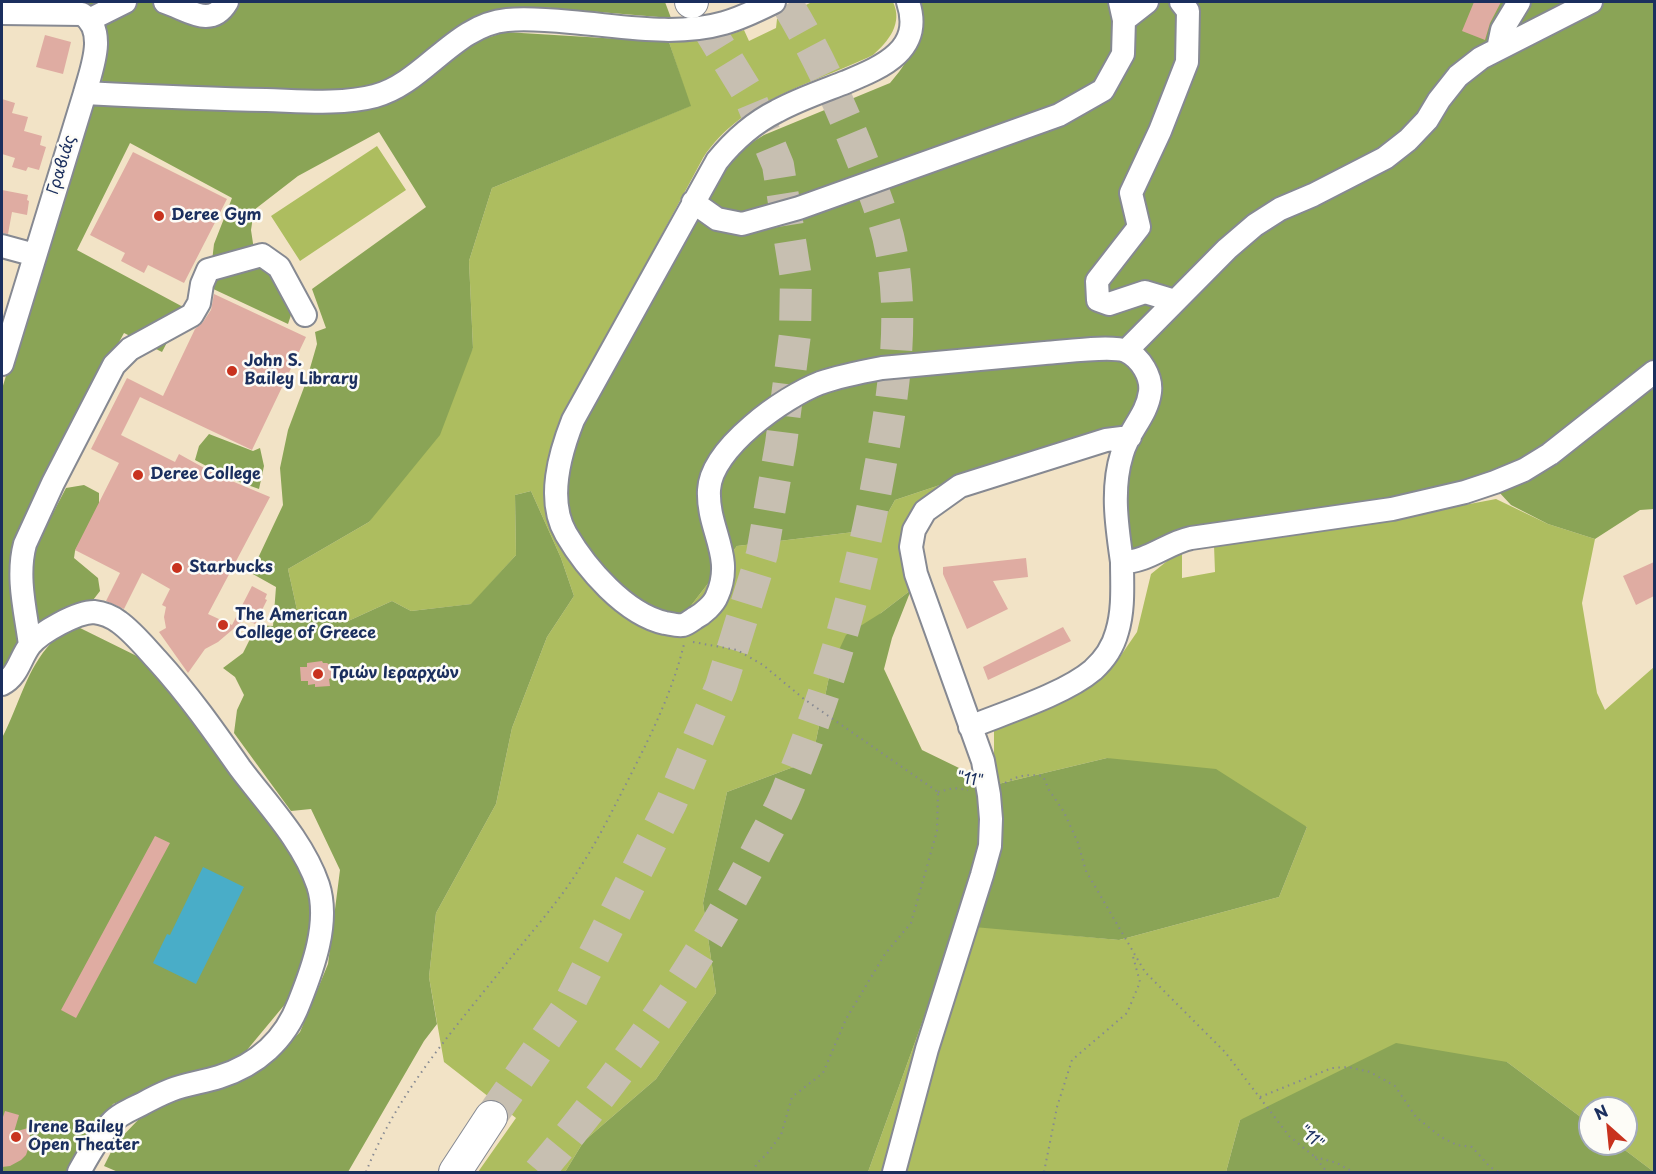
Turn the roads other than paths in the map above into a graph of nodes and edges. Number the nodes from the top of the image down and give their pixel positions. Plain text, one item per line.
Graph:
1 (125, 2) edge
2 (165, 2) edge
3 (227, 2) edge
4 (774, 2) edge
5 (908, 2) edge
6 (1147, 2) edge
7 (1181, 2) edge
8 (1519, 2) edge
9 (1591, 2) edge
10 (46, 8) edge
11 (1122, 11) edge
12 (2, 13) edge
13 (89, 20) junction
14 (1498, 49) junction
15 (85, 93) junction
16 (693, 202) junction
17 (2, 246) edge
18 (35, 255) junction
19 (1175, 301) junction
20 (305, 315) dead end
21 (1126, 351) junction
22 (2, 364) edge
23 (1654, 372) edge
24 (1130, 437) junction
25 (1122, 562) junction
26 (30, 645) junction
27 (7, 680) edge
28 (2, 700) edge
29 (970, 727) junction
30 (491, 1117) tunnel mouth
31 (457, 1165) edge
32 (80, 1173) edge
33 (894, 1173) edge

1 - 13 street
2 - 3 street
4 - 15 street
5 - 16 street
6 - 11 street
7 - 19 street
8 - 14 street
9 - 14 street
10 - 12 street
10 - 13 street
11 - 16 street
13 - 15 street, Γραβιάς
14 - 19 street
15 - 18 street, Γραβιάς
16 - 21 street
17 - 18 street
18 - 22 street, Γραβιάς
19 - 21 street
20 - 26 street
21 - 24 street
23 - 25 street
24 - 25 street
24 - 29 street
25 - 29 street
26 - 27 street
26 - 32 street
27 - 28 street
29 - 33 street
30 - 31 highway

